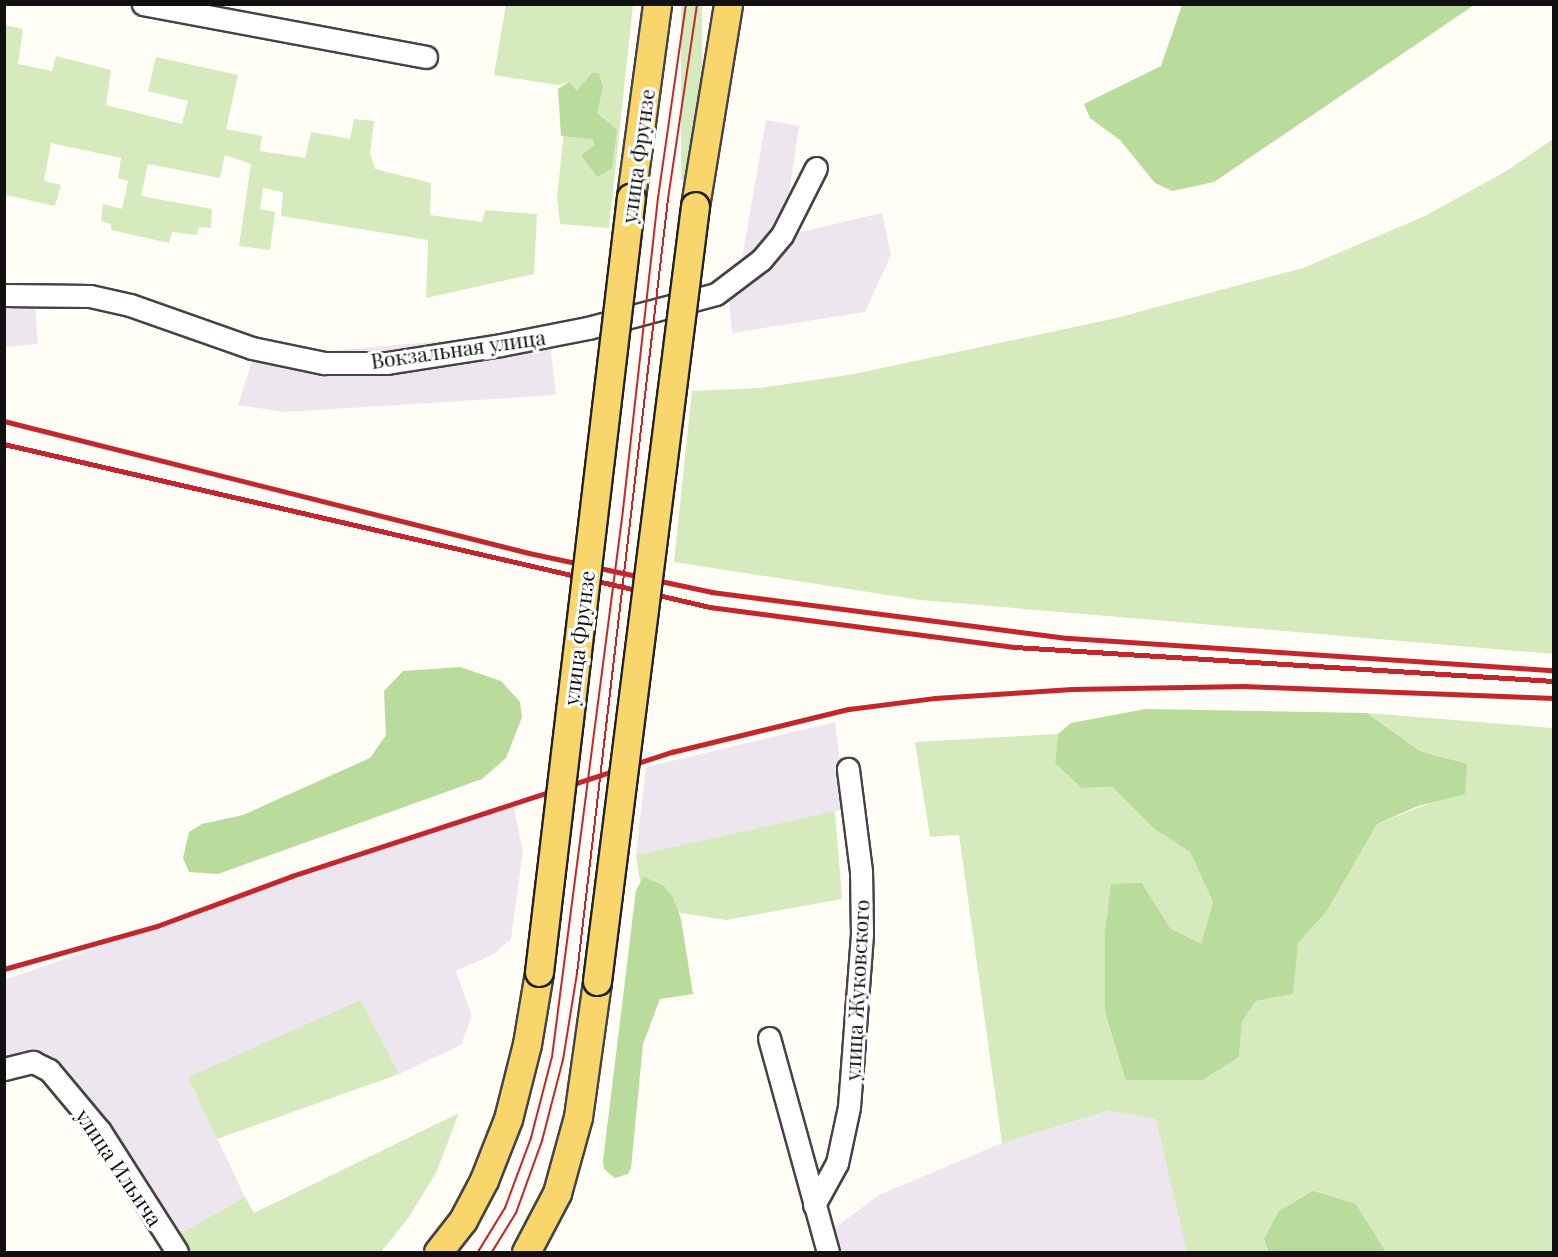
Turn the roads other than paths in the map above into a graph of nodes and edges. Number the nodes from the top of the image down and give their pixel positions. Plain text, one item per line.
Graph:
1 (143, 4) edge
2 (657, 4) edge
3 (728, 4) edge
4 (426, 57) dead end
5 (816, 168) dead end
6 (4, 295) edge
7 (848, 769) dead end
8 (769, 1038) dead end
9 (4, 1069) edge
10 (814, 1205) junction
11 (177, 1252) edge
12 (438, 1252) edge
13 (526, 1252) edge
14 (828, 1252) edge

1 - 4 street
2 - 12 main road, улица Фрунзе, bridge
3 - 13 main road, bridge
5 - 6 street, Вокзальная улица
7 - 10 street, улица Жуковского
8 - 10 street
9 - 11 street, улица Ильича
10 - 14 street

